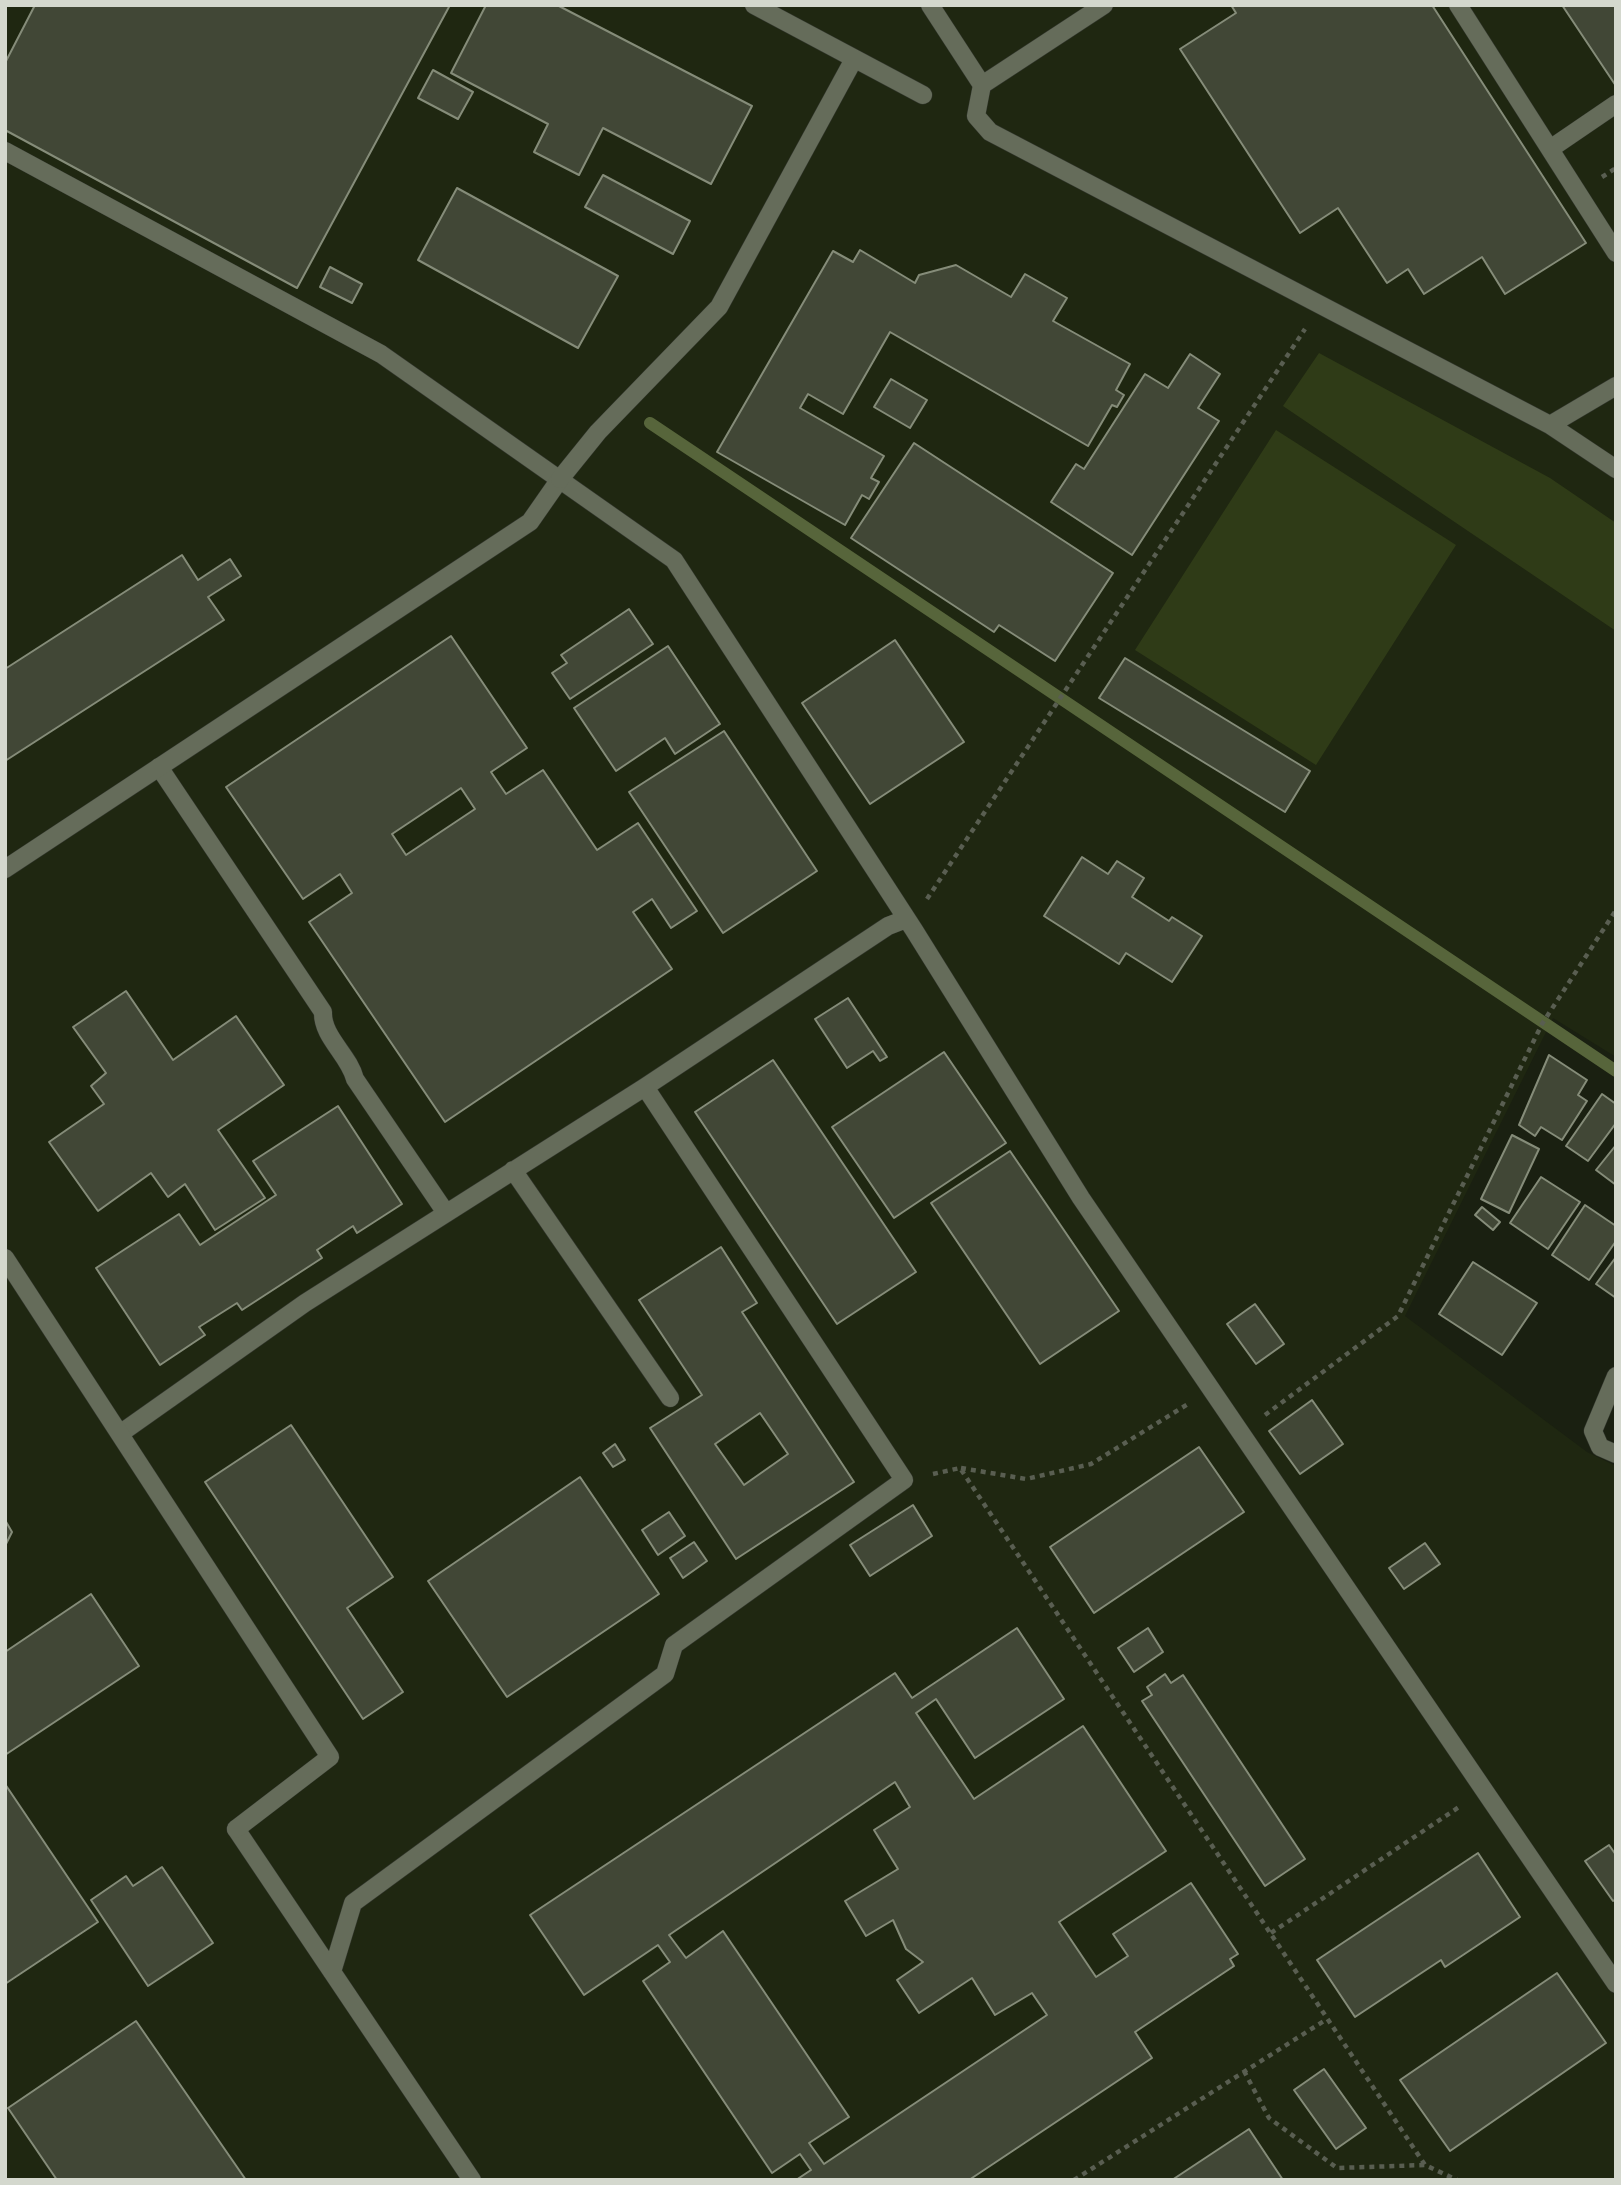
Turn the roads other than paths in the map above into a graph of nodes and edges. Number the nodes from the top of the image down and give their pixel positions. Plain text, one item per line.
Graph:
1 (754, 5) edge
2 (930, 5) edge
3 (1104, 5) edge
4 (1458, 5) edge
5 (854, 60) junction
6 (982, 85) junction
7 (923, 95) dead end
8 (1616, 104) edge
9 (1550, 149) junction
10 (5, 151) edge
11 (1616, 253) edge
12 (1616, 386) edge
13 (1550, 425) junction
14 (1616, 469) edge
15 (560, 479) junction
16 (159, 767) junction
17 (5, 869) edge
18 (906, 919) junction
19 (645, 1087) junction
20 (513, 1170) junction
21 (446, 1213) junction
22 (5, 1258) edge
23 (1616, 1376) edge
24 (670, 1398) dead end
25 (121, 1433) junction
26 (1616, 1454) edge
27 (332, 1972) junction
28 (1616, 1984) edge
29 (472, 2180) edge

1 - 5 street
2 - 6 street
3 - 6 street
4 - 9 street
5 - 7 street
5 - 15 street
6 - 13 street
8 - 9 street
9 - 11 street
10 - 15 street
12 - 13 street
13 - 14 street
15 - 16 street
15 - 18 street
16 - 17 street
16 - 21 street
18 - 19 street
18 - 28 street
19 - 20 street
19 - 27 street
20 - 21 street
20 - 24 street
21 - 25 street
22 - 25 street
23 - 26 street
25 - 27 street
27 - 29 street

